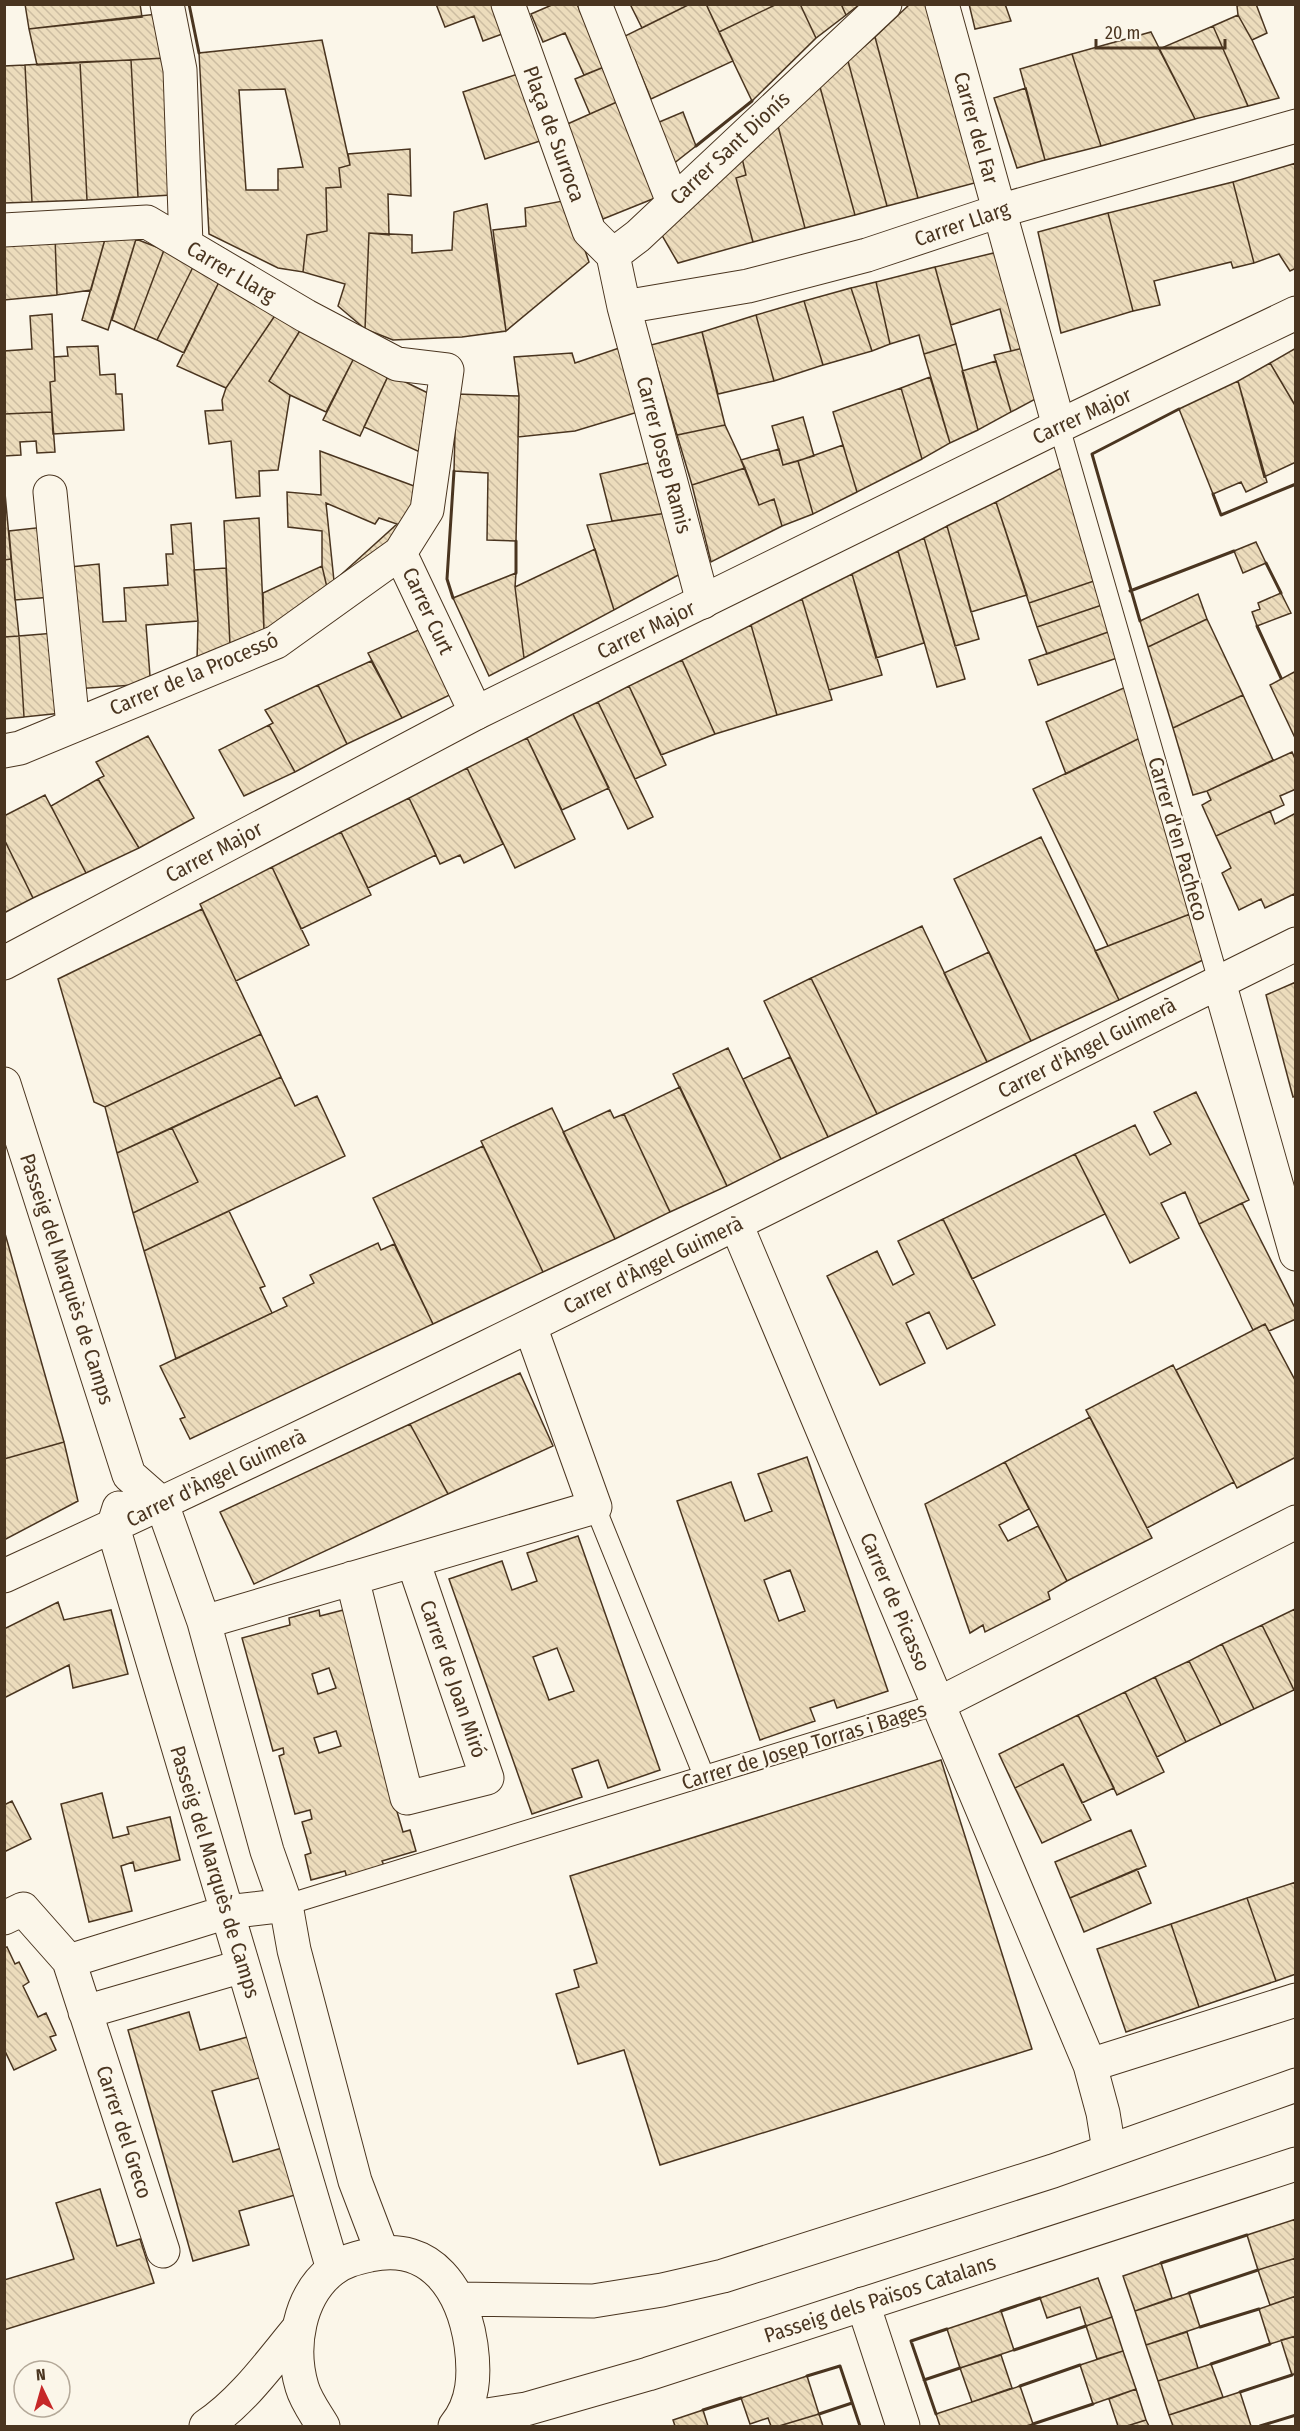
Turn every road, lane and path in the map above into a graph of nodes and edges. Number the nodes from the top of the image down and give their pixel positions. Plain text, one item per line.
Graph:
1 (167, 4) edge
2 (508, 4) edge
3 (595, 4) edge
4 (885, 4) edge
5 (942, 4) edge
6 (1296, 126) edge
7 (673, 202) junction
8 (999, 211) junction
9 (4, 230) edge
10 (186, 245) junction
11 (613, 255) junction
12 (624, 307) junction
13 (1296, 313) edge
14 (447, 370) joint
15 (1059, 426) junction
16 (50, 492) dead end
17 (400, 553) junction
18 (703, 602) junction
19 (476, 713) junction
20 (73, 726) junction
21 (4, 751) edge
22 (1296, 944) edge
23 (4, 963) edge
24 (1219, 982) junction
25 (4, 1084) edge
26 (736, 1224) junction
27 (1296, 1254) edge
28 (530, 1326) junction
29 (129, 1475) junction
30 (162, 1504) junction
31 (595, 1508) junction
32 (1296, 1522) edge
33 (113, 1527) junction
34 (413, 1561) junction
35 (4, 1576) edge
36 (352, 1578) junction
37 (204, 1622) junction
38 (938, 1704) junction
39 (704, 1776) junction
40 (286, 1905) junction
41 (227, 1912) junction
42 (4, 1918) edge
43 (69, 1961) junction
44 (243, 1966) junction
45 (1296, 2000) edge
46 (85, 2012) junction
47 (1090, 2065) junction
48 (1296, 2085) edge
49 (1109, 2150) junction
50 (1296, 2164) edge
51 (162, 2251) dead end
52 (382, 2252) junction
53 (333, 2269) junction
54 (459, 2299) junction
55 (862, 2304) junction
56 (298, 2329) junction
57 (458, 2423) edge
58 (206, 2427) edge
59 (323, 2427) edge
60 (903, 2427) edge

1 - 10 street
2 - 11 street, Plaça de Surroca
3 - 7 street
4 - 7 street, Carrer Sant Dionís
5 - 8 street, Carrer del Far
6 - 8 street, Carrer Llarg
7 - 11 street, Carrer Sant Dionís
8 - 12 street, Carrer Llarg
8 - 15 street, Carrer del Far
9 - 10 street, Carrer Llarg
10 - 14 street, Carrer Llarg
11 - 12 street
12 - 18 street, Carrer Josep Ramis
13 - 15 street, Carrer Major
14 - 17 street, Carrer Curt
15 - 18 street, Carrer Major
15 - 24 lane, Carrer d'en Pacheco
16 - 20 street
17 - 19 street, Carrer Curt
17 - 20 street, Carrer de la Processó
18 - 19 street, Carrer Major
19 - 23 street, Carrer Major
20 - 21 street, Carrer de la Processó
22 - 24 street, Carrer d'Àngel Guimerà
24 - 26 street, Carrer d'Àngel Guimerà
24 - 27 street, Carrer d'en Pacheco
25 - 29 street, Passeig del Marquès de Camps
26 - 28 street, Carrer d'Àngel Guimerà
26 - 38 street, Carrer de Picasso
28 - 30 street, Carrer d'Àngel Guimerà
28 - 31 street
29 - 30 street
29 - 33 street
30 - 33 street, Carrer d'Àngel Guimerà
30 - 37 street
31 - 34 street
31 - 39 lane
32 - 38 street, Carrer de Josep Torras i Bages
33 - 35 street, Carrer d'Àngel Guimerà
33 - 41 street, Passeig del Marquès de Camps
34 - 36 street
34 - 36 street, Carrer de Joan Miró
36 - 37 street
37 - 40 street
38 - 39 lane, Carrer de Josep Torras i Bages
38 - 47 street, Carrer de Picasso
39 - 40 lane, Carrer de Josep Torras i Bages
40 - 41 street
40 - 52 street
41 - 43 street
41 - 44 street, Passeig del Marquès de Camps
42 - 43 street, Carrer del Greco
43 - 46 street, Carrer del Greco
44 - 46 street
44 - 53 street, Passeig del Marquès de Camps
45 - 47 street
46 - 51 street, Carrer del Greco
47 - 49 street, Carrer de Picasso
48 - 49 street
49 - 54 street
50 - 55 street, Passeig dels Països Catalans
52 - 53 street
52 - 54 street
53 - 56 street
54 - 57 street
55 - 57 street, Passeig dels Països Catalans
55 - 60 street
56 - 58 street
56 - 59 street

